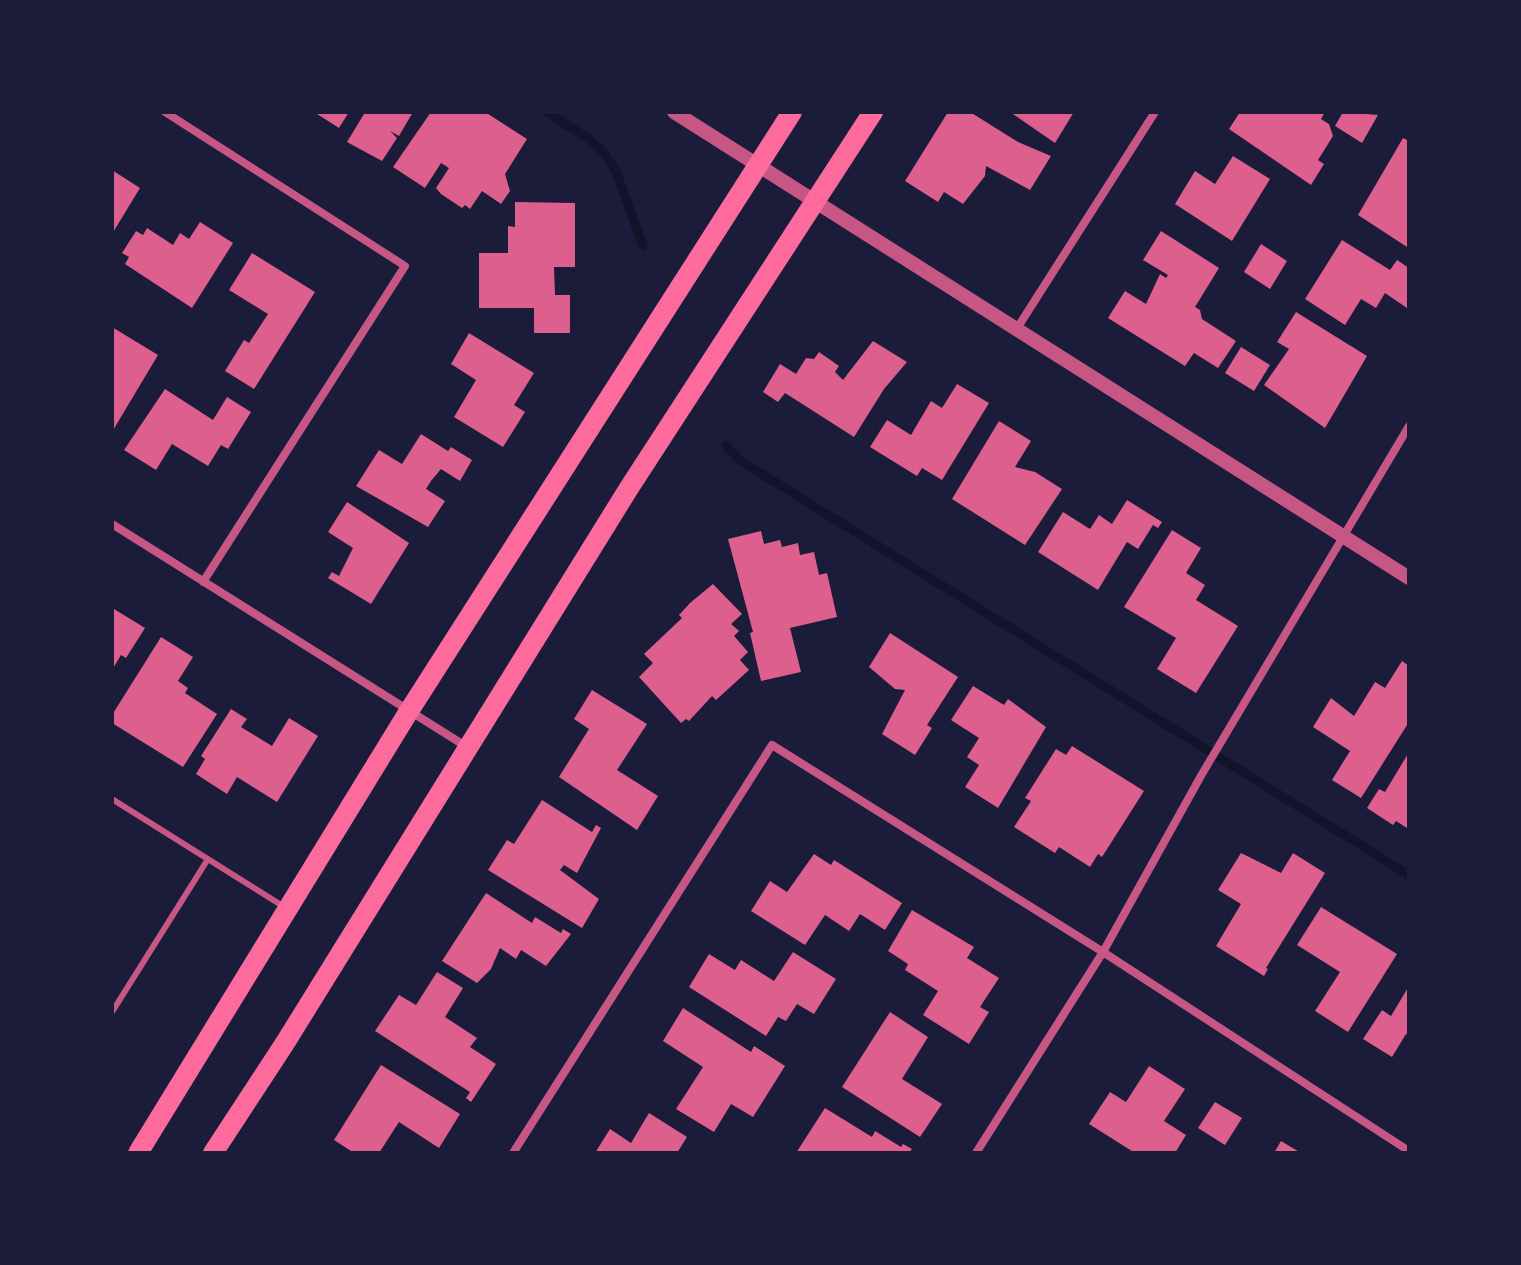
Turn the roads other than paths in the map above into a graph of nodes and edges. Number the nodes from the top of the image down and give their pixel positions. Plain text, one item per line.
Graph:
1 (165, 112) edge
2 (674, 112) edge
3 (792, 112) edge
4 (873, 112) edge
5 (1155, 112) edge
6 (758, 165) junction
7 (815, 200) junction
8 (1016, 331) junction
9 (1409, 426) edge
10 (112, 524) edge
11 (1341, 535) junction
12 (1409, 578) edge
13 (203, 582) junction
14 (409, 711) junction
15 (467, 747) junction
16 (112, 799) edge
17 (208, 859) junction
18 (289, 910) junction
19 (1103, 952) junction
20 (112, 1012) edge
21 (1409, 1151) edge
22 (138, 1153) edge
23 (213, 1153) edge
24 (513, 1153) edge
25 (976, 1153) edge

1 - 13 street
2 - 6 street
3 - 6 main road
4 - 7 main road
5 - 8 street
6 - 7 street
6 - 14 main road
7 - 8 street
7 - 15 main road
8 - 11 street
9 - 11 street
10 - 13 street
11 - 12 street
11 - 19 street
13 - 14 street
14 - 15 street
14 - 18 main road
15 - 23 main road
16 - 17 lane
17 - 18 lane
17 - 20 lane
18 - 22 main road
19 - 21 street
19 - 24 street
19 - 25 street

